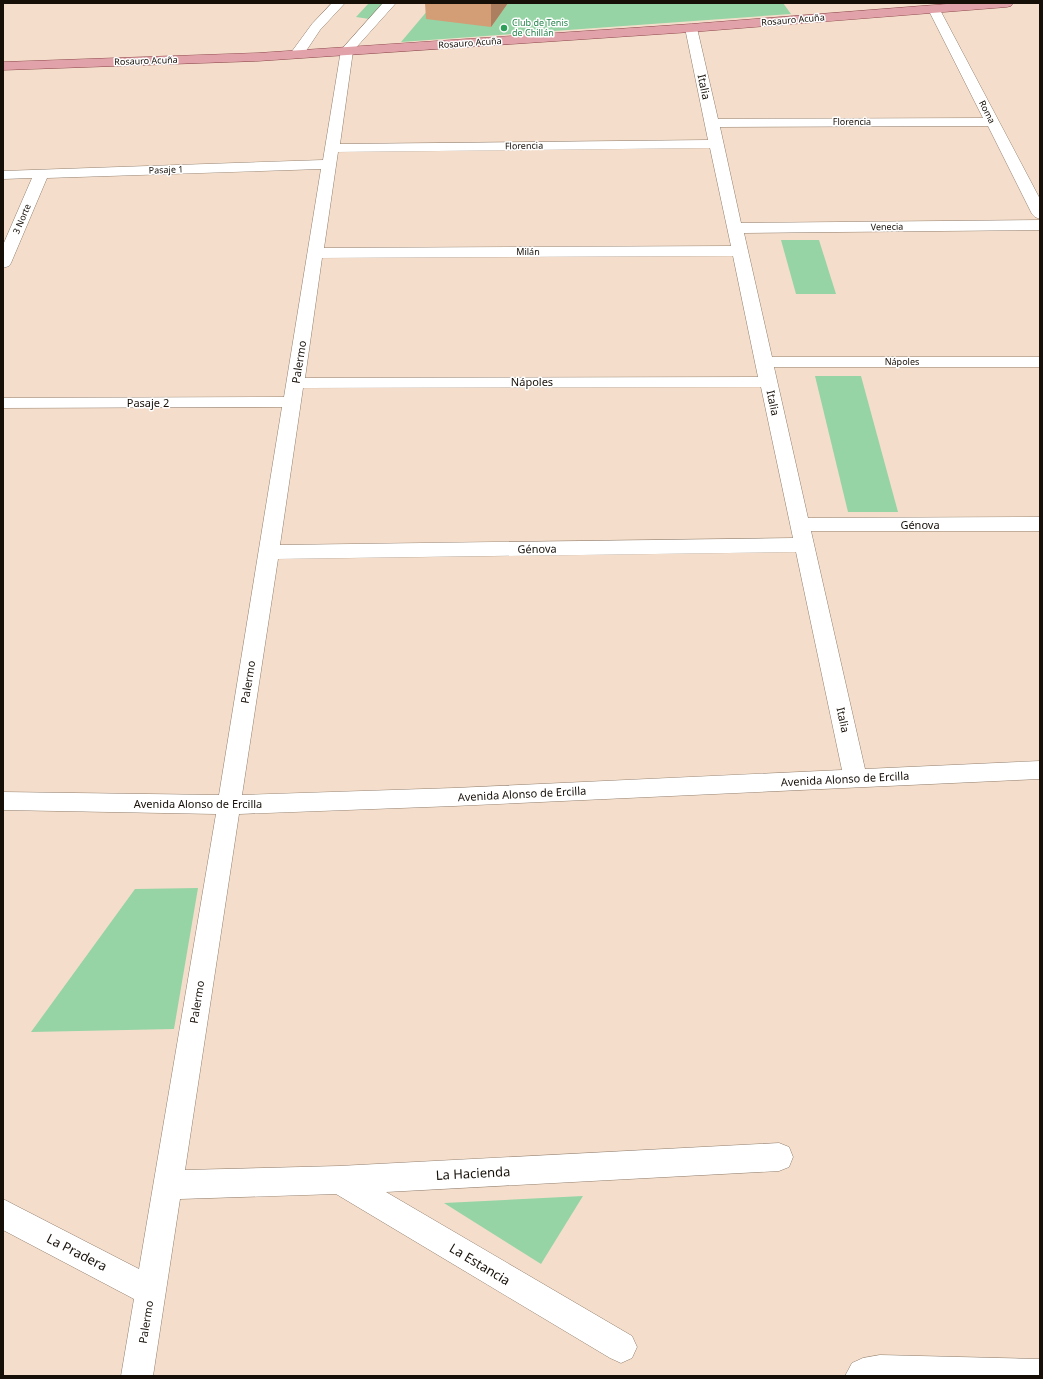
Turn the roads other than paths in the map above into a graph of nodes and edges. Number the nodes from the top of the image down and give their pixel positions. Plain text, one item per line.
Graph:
1 (339, 3) edge
2 (390, 3) edge
3 (1007, 3) edge
4 (934, 9) junction
5 (691, 28) junction
6 (347, 50) junction
7 (297, 54) junction
8 (3, 66) edge
9 (992, 122) junction
10 (712, 123) junction
11 (716, 144) junction
12 (331, 156) junction
13 (42, 174) junction
14 (3, 175) edge
15 (1040, 214) edge
16 (1040, 225) edge
17 (735, 228) junction
18 (740, 251) junction
19 (316, 253) junction
20 (3, 263) edge
21 (764, 362) junction
22 (1040, 362) edge
23 (769, 382) junction
24 (295, 383) junction
25 (292, 402) junction
26 (3, 403) edge
27 (1040, 524) edge
28 (800, 526) junction
29 (804, 546) junction
30 (268, 552) junction
31 (1040, 770) edge
32 (855, 778) junction
33 (3, 801) edge
34 (229, 805) junction
35 (779, 1157) dead end
36 (338, 1180) junction
37 (168, 1185) junction
38 (3, 1214) edge
39 (151, 1290) junction
40 (621, 1347) dead end
41 (1040, 1375) edge
42 (137, 1376) edge
43 (861, 1376) edge

1 - 7 street
2 - 6 street
3 - 4 main road, Rosauro Acuña
4 - 5 main road, Rosauro Acuña
4 - 9 street, Roma
5 - 6 main road, Rosauro Acuña
5 - 10 street, Italia
6 - 7 main road, Rosauro Acuña
6 - 12 street, Palermo
7 - 8 main road, Rosauro Acuña
9 - 10 street, Florencia
9 - 15 street, Roma
10 - 11 street, Italia
11 - 12 street, Florencia
11 - 17 street, Italia
12 - 13 street, Pasaje 1
12 - 19 street, Palermo
13 - 14 street, Pasaje 1
13 - 20 street, 3 Norte
16 - 17 street, Venecia
17 - 18 street, Italia
18 - 19 street, Milán
18 - 21 street, Italia
19 - 24 street, Palermo
21 - 22 street, Nápoles
21 - 23 street, Italia
23 - 24 street, Nápoles
23 - 28 street, Italia
24 - 25 street, Palermo
25 - 26 street, Pasaje 2
25 - 30 street, Palermo
27 - 28 street, Génova
28 - 29 street, Italia
29 - 30 street, Génova
29 - 32 street, Italia
30 - 34 street, Palermo
31 - 32 street, Avenida Alonso de Ercilla
32 - 34 street, Avenida Alonso de Ercilla
33 - 34 street, Avenida Alonso de Ercilla
34 - 37 street, Palermo
35 - 36 street, La Hacienda
36 - 37 street, La Hacienda
36 - 40 street, La Estancia
37 - 39 street, Palermo
38 - 39 street, La Pradera
39 - 42 street, Palermo
41 - 43 street

